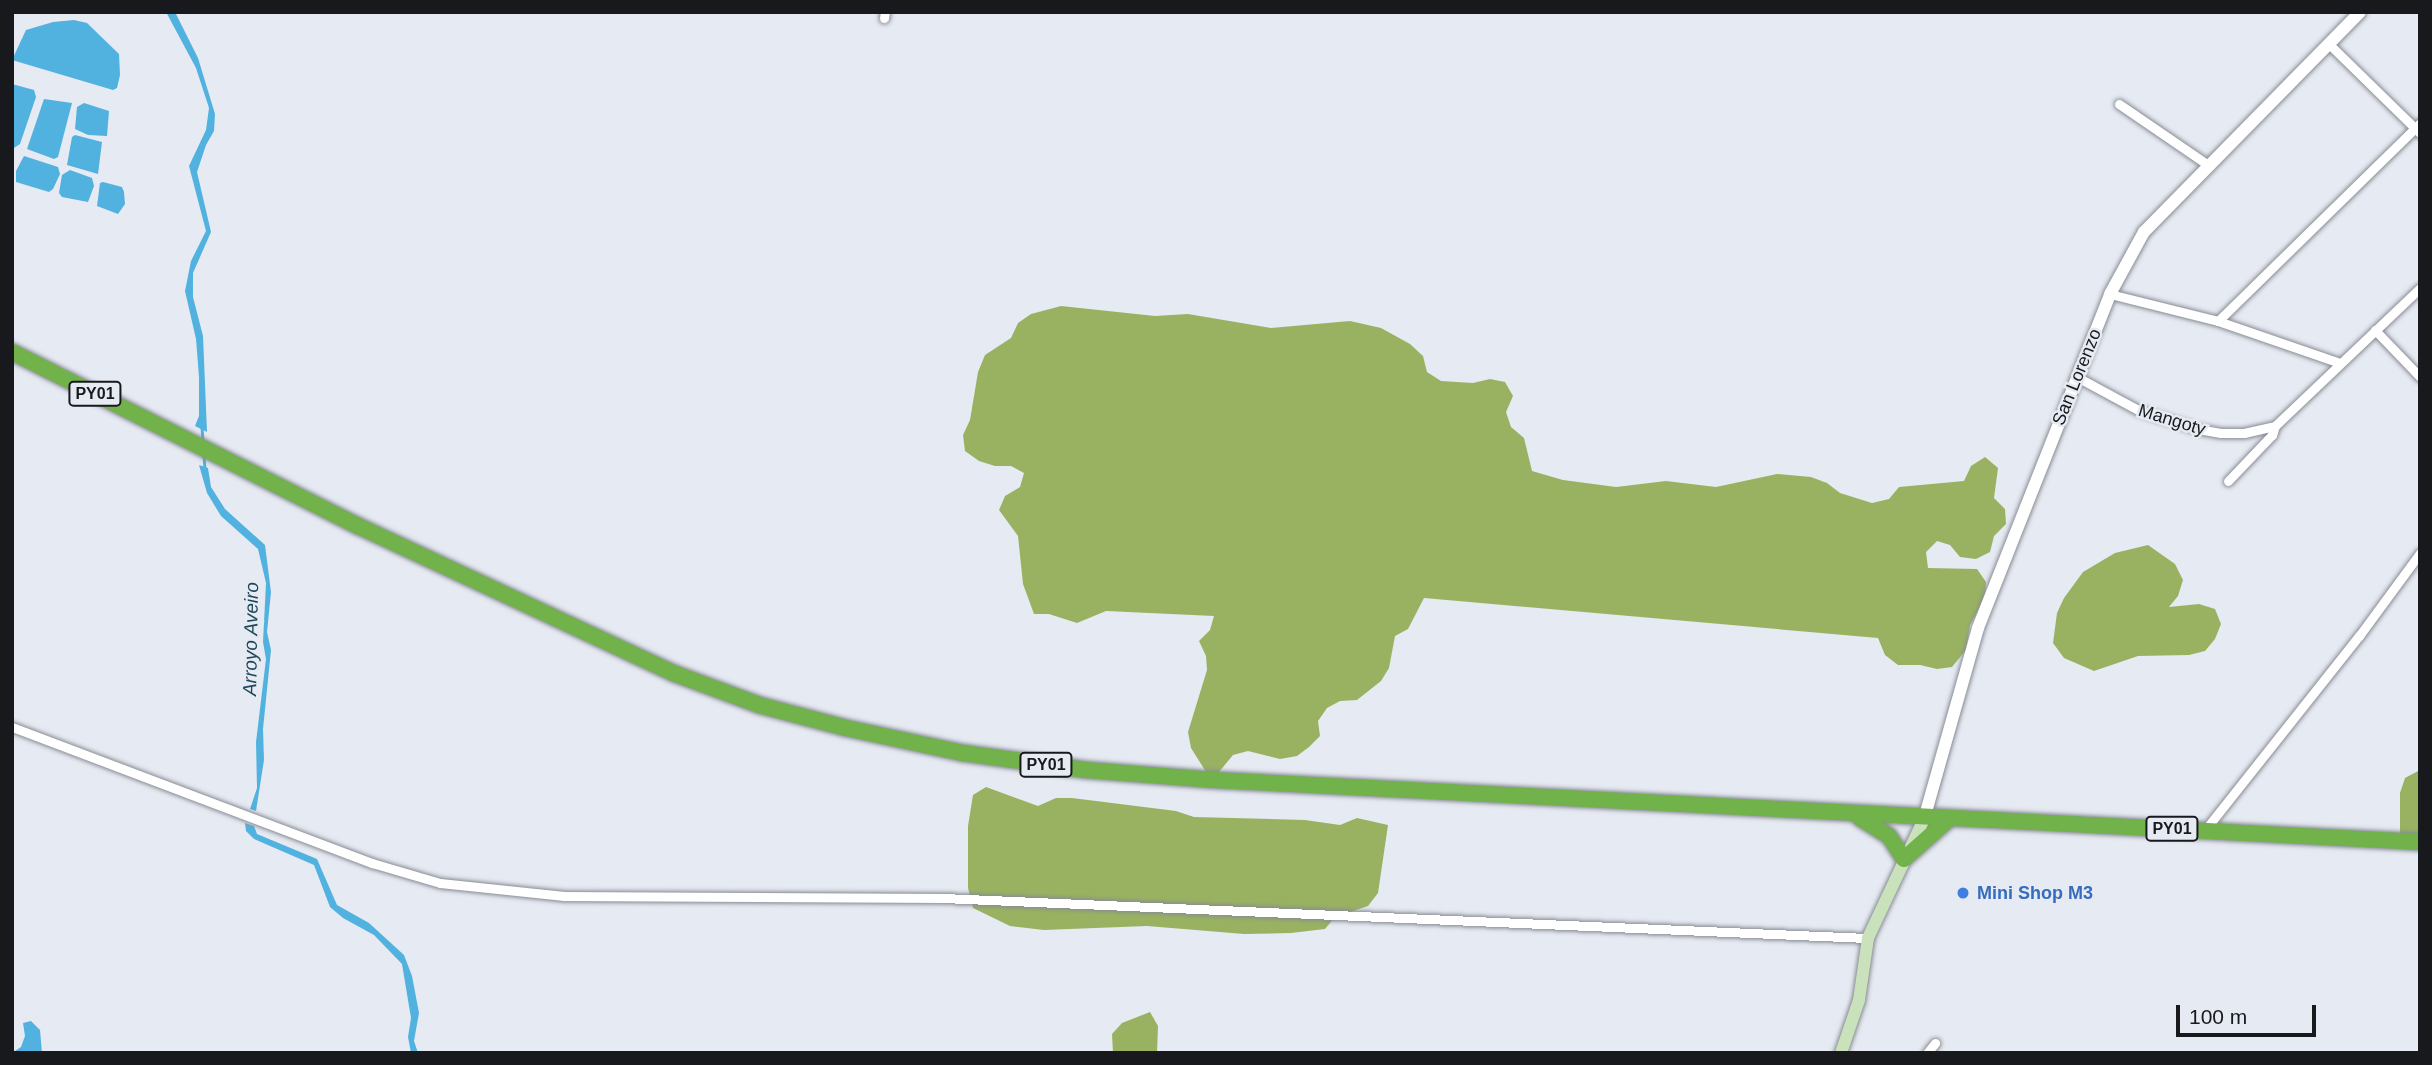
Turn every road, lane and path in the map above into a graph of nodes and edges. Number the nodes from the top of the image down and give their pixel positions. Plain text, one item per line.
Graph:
1 (2360, 12) edge
2 (2329, 44) junction
3 (2119, 104) dead end
4 (2418, 128) edge
5 (2208, 165) junction
6 (2420, 288) edge
7 (2110, 294) junction
8 (2218, 321) junction
9 (2375, 330) junction
10 (12, 352) edge
11 (2340, 363) junction
12 (2077, 377) junction
13 (2420, 377) edge
14 (2275, 426) junction
15 (2228, 481) dead end
16 (2420, 553) edge
17 (12, 727) edge
18 (1855, 815) junction
19 (1924, 819) junction
20 (1948, 820) junction
21 (2205, 830) junction
22 (2420, 842) edge
23 (1904, 859) junction
24 (1868, 939) junction
25 (1935, 1043) dead end
26 (1841, 1053) edge
27 (1927, 1053) edge

1 - 2 street, San Lorenzo
2 - 4 street
2 - 5 street, San Lorenzo
3 - 5 street
4 - 8 street
5 - 7 street, San Lorenzo
6 - 9 street
7 - 8 street
7 - 12 street, San Lorenzo
8 - 11 street
9 - 11 street
9 - 13 street
10 - 18 highway, PY01
11 - 14 street
12 - 14 street, Mangoty
12 - 19 street, San Lorenzo
14 - 15 street
16 - 21 street
17 - 24 street
18 - 19 highway, PY01
18 - 23 highway
19 - 20 highway, PY01
19 - 23 main road
20 - 21 highway, PY01
20 - 23 highway
21 - 22 highway, PY01
23 - 24 main road
24 - 26 main road
25 - 27 street

